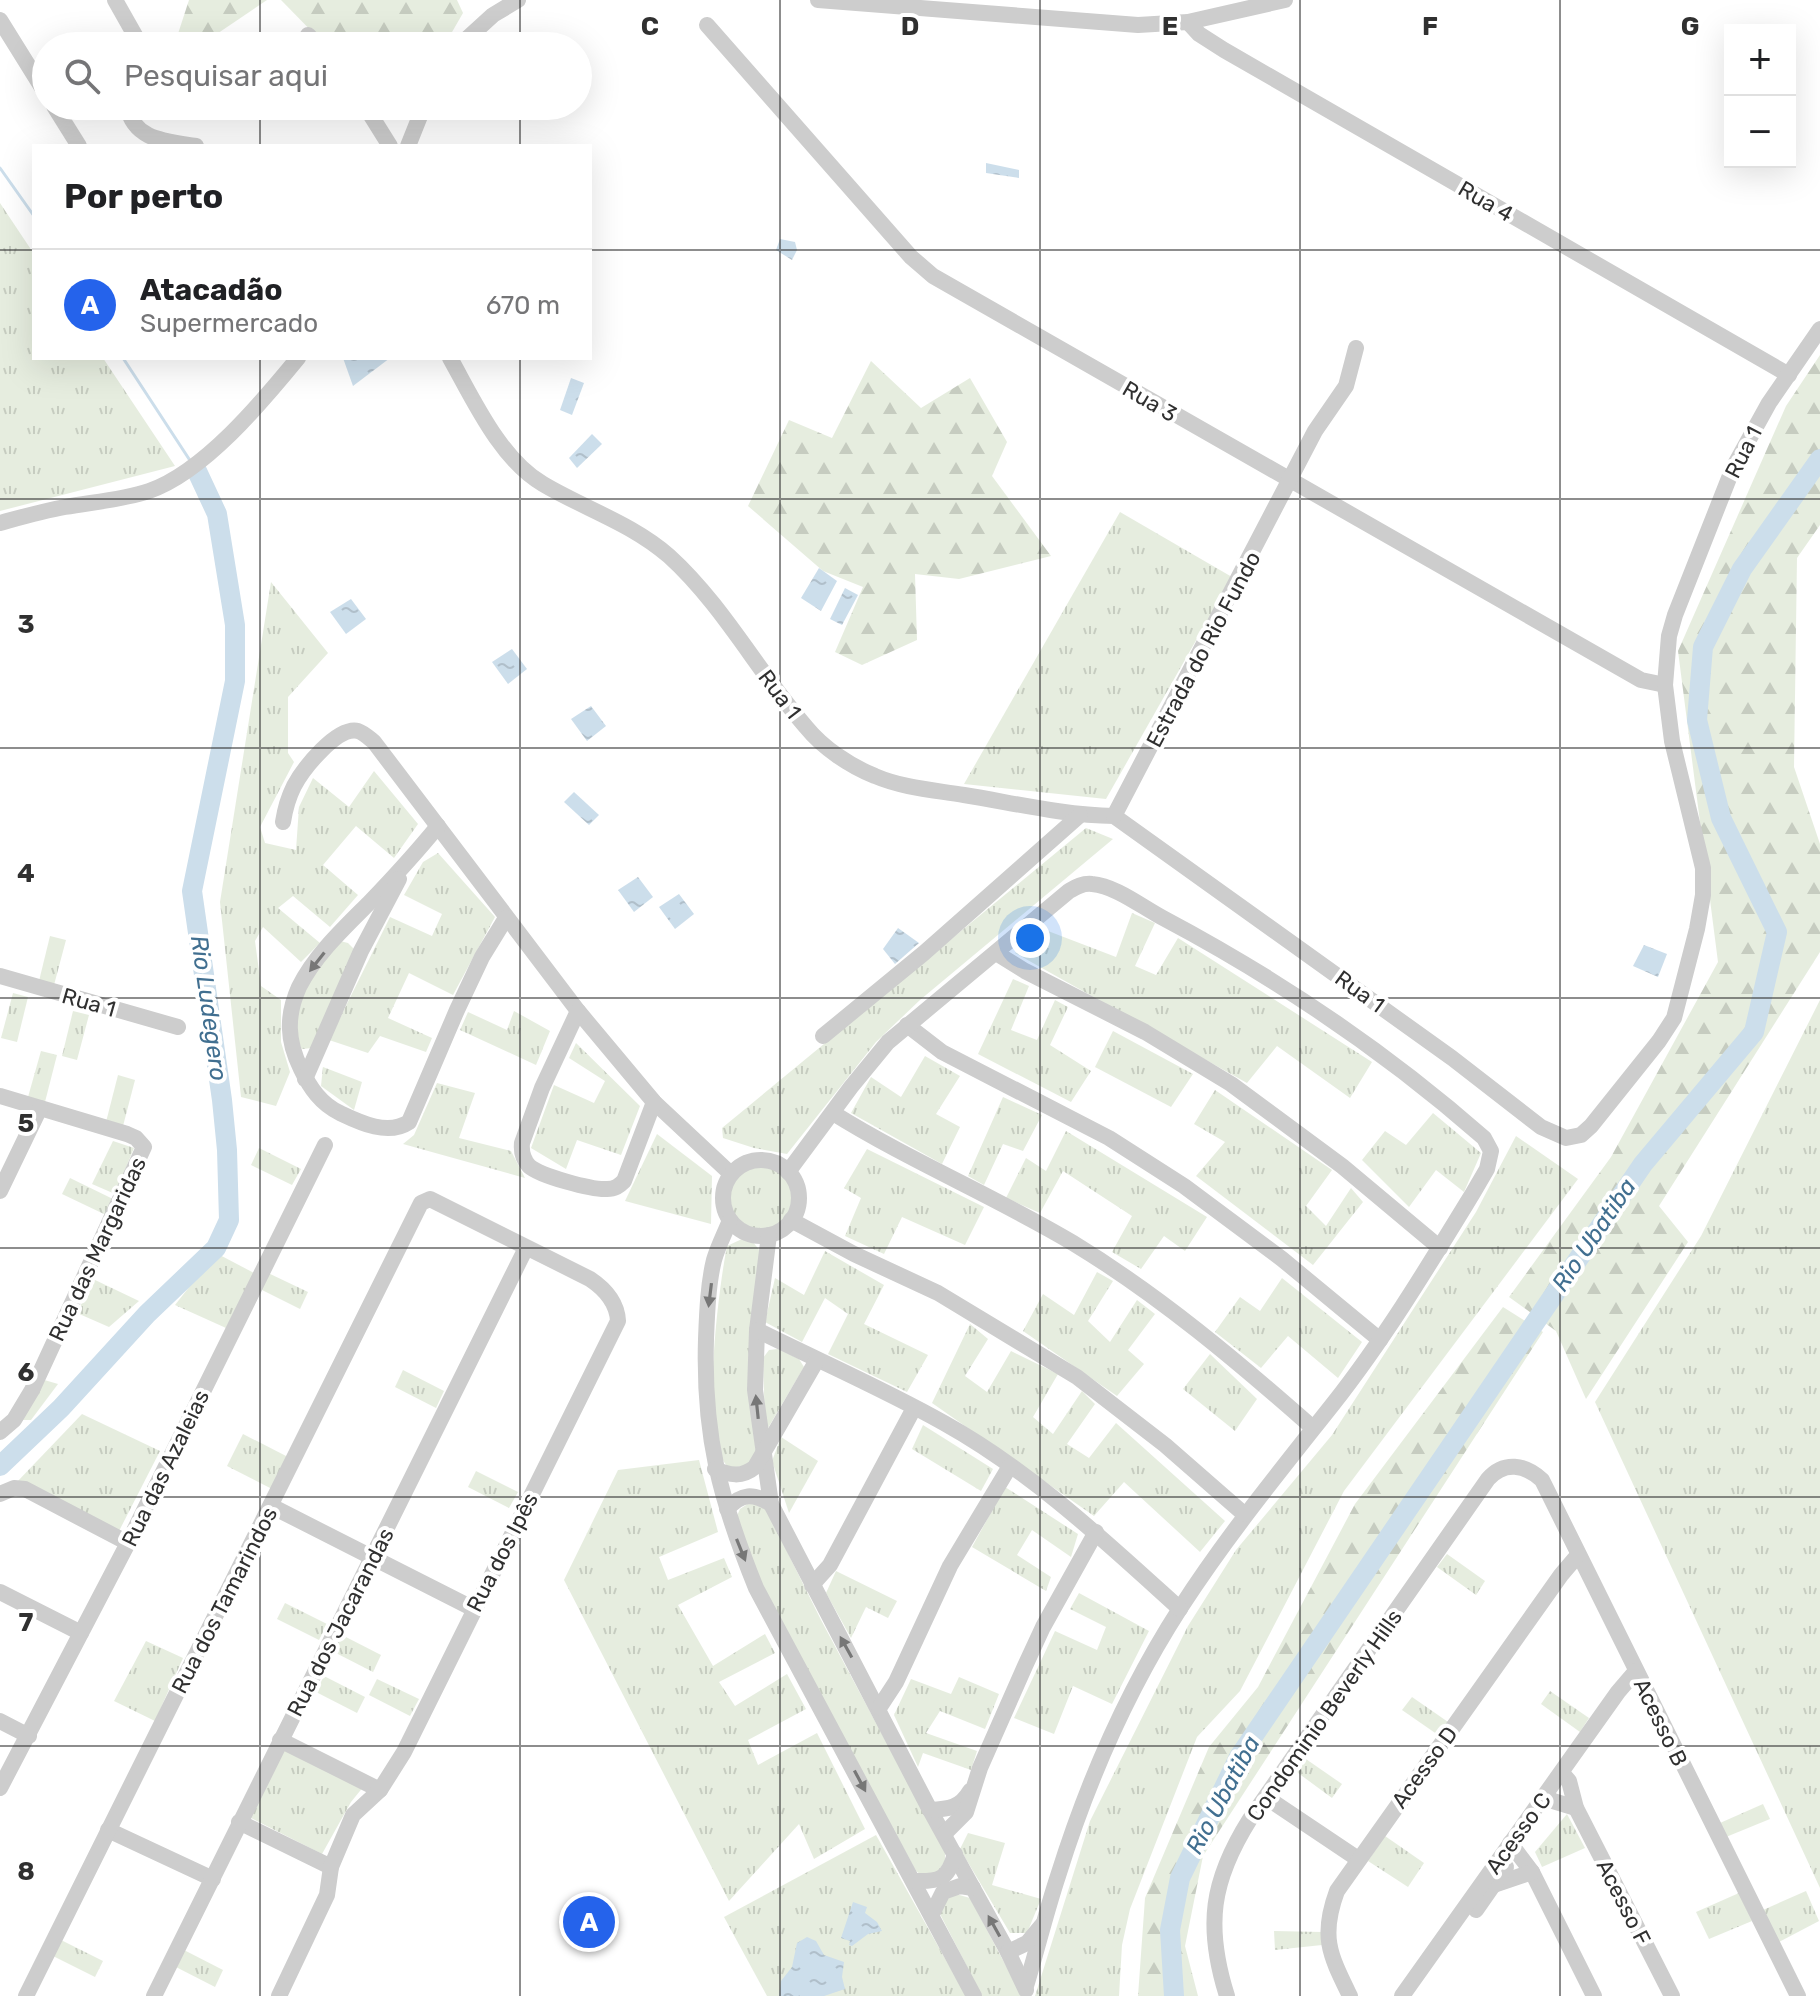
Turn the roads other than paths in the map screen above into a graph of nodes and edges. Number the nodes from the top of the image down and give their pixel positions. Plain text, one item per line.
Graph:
1 (115, 0) edge
2 (518, 0) edge
3 (818, 0) edge
4 (1285, 0) edge
5 (0, 20) edge
6 (1188, 22) junction
7 (707, 25) dead end
8 (133, 32) edge
9 (474, 32) edge
10 (32, 71) edge
11 (63, 120) edge
12 (133, 120) edge
13 (374, 120) edge
14 (418, 120) edge
15 (142, 141) edge
16 (78, 144) edge
17 (174, 144) edge
18 (389, 144) edge
19 (409, 144) edge
20 (1820, 329) edge
21 (1356, 348) dead end
22 (451, 360) edge
23 (289, 362) edge
24 (1789, 375) junction
25 (1291, 481) junction
26 (0, 523) edge
27 (1665, 685) junction
28 (1080, 815) junction
29 (1114, 816) junction
30 (283, 822) dead end
31 (438, 826) junction
32 (407, 863) junction
33 (506, 918) junction
34 (339, 933) junction
35 (361, 951) junction
36 (996, 953) junction
37 (0, 976) edge
38 (578, 1011) junction
39 (907, 1025) junction
40 (178, 1027) dead end
41 (823, 1036) dead end
42 (290, 1048) junction
43 (316, 1053) junction
44 (305, 1079) junction
45 (0, 1096) edge
46 (654, 1102) junction
47 (40, 1108) junction
48 (833, 1113) junction
49 (325, 1145) dead end
50 (788, 1172) junction
51 (731, 1174) junction
52 (0, 1191) edge
53 (421, 1203) joint
54 (730, 1220) junction
55 (791, 1220) junction
56 (769, 1235) junction
57 (526, 1248) junction
58 (1440, 1248) junction
59 (757, 1330) junction
60 (1380, 1340) junction
61 (817, 1360) junction
62 (914, 1408) junction
63 (1313, 1428) junction
64 (0, 1432) edge
65 (763, 1454) junction
66 (1010, 1466) junction
67 (1510, 1466) joint
68 (715, 1469) junction
69 (0, 1494) edge
70 (771, 1504) junction
71 (271, 1506) junction
72 (727, 1509) junction
73 (1244, 1514) junction
74 (1096, 1532) junction
75 (128, 1543) junction
76 (841, 1543) junction
77 (1578, 1555) junction
78 (373, 1559) junction
79 (802, 1566) junction
80 (812, 1585) junction
81 (0, 1592) edge
82 (474, 1609) junction
83 (1180, 1609) junction
84 (81, 1633) junction
85 (1636, 1671) junction
86 (900, 1672) junction
87 (868, 1688) junction
88 (1646, 1693) junction
89 (1622, 1696) junction
90 (879, 1708) junction
91 (0, 1721) edge
92 (29, 1736) junction
93 (280, 1740) junction
94 (1565, 1777) junction
95 (973, 1786) junction
96 (0, 1788) edge
97 (380, 1790) junction
98 (1267, 1798) junction
99 (1549, 1798) junction
100 (1576, 1808) junction
101 (930, 1810) junction
102 (239, 1822) junction
103 (108, 1830) junction
104 (944, 1834) junction
105 (1514, 1847) junction
106 (955, 1854) junction
107 (1358, 1859) junction
108 (331, 1867) junction
109 (1532, 1872) junction
110 (213, 1879) junction
111 (914, 1881) junction
112 (1494, 1885) junction
113 (973, 1888) junction
114 (932, 1914) junction
115 (1045, 1921) junction
116 (1008, 1952) junction
117 (1026, 1991) edge
118 (26, 1996) edge
119 (154, 1996) edge
120 (279, 1996) edge
121 (974, 1996) edge
122 (1227, 1996) edge
123 (1350, 1996) edge
124 (1402, 1996) edge
125 (1415, 1996) edge
126 (1594, 1996) edge
127 (1672, 1996) edge
128 (1798, 1996) edge

1 - 8 street
2 - 9 street
3 - 6 street
4 - 6 street
5 - 10 street
6 - 24 street, Rua 4
7 - 25 street, Rua 3
11 - 16 street
12 - 15 street
13 - 18 street
14 - 19 street
15 - 17 street
20 - 24 street, Rua 1
21 - 25 street, Estrada do Rio Fundo
22 - 28 street, Rua 1
23 - 26 street
24 - 27 street, Rua 1
25 - 27 street, Rua 3
25 - 29 street, Estrada do Rio Fundo
27 - 29 street, Rua 1
28 - 29 street, Rua 1
28 - 41 street
30 - 31 street
31 - 32 street
31 - 33 street
32 - 34 street
32 - 35 street
33 - 38 street
33 - 44 street
34 - 35 street
34 -> 42 street
35 - 43 street
36 - 39 street
36 - 58 street
36 - 58 street
37 - 40 street, Rua 1
38 - 46 street
38 - 46 street
39 - 48 street
39 - 60 street
42 - 43 street
42 - 44 street
43 - 44 street
45 - 47 street
46 - 51 street
47 - 52 street
47 - 64 street, Rua das Margaridas
48 - 50 street
48 - 63 street
49 - 75 street, Rua das Azaleias
50 - 51 street
50 - 55 street
51 - 54 street
53 - 57 street, Rua dos Ipês
53 - 71 street, Rua dos Tamarindos
54 - 56 street
54 -> 68 street
55 - 56 street
55 - 73 street
56 - 59 street
57 - 78 street, Rua dos Jacarandas
57 - 82 street, Rua dos Ipês
58 - 60 street
59 - 61 street
65 -> 59 street
60 - 63 street
61 - 62 street
61 - 65 street
62 - 66 street
62 - 76 street
63 - 73 street
65 - 68 street
65 - 70 street
66 - 74 street
66 - 86 street
67 - 77 street, Acesso B
67 - 98 street, Condominio Beverly Hills
68 - 72 street
69 - 75 street
70 - 72 street
70 - 79 street
71 - 78 street
71 - 103 street, Rua dos Tamarindos
72 -> 111 street
73 - 83 street
74 - 83 street
74 - 95 street
75 - 84 street, Rua das Azaleias
76 - 79 street
76 - 80 street
77 - 85 street, Acesso B
77 - 107 street, Acesso D
78 - 82 street
78 - 93 street, Rua dos Jacarandas
79 - 80 street
87 -> 80 street
81 - 84 street
82 - 97 street, Rua dos Ipês
83 - 115 street
84 - 92 street, Rua das Azaleias
85 - 88 street, Acesso B
85 - 89 street, Acesso C
86 - 87 street
86 - 90 street
87 - 90 street
88 - 89 street
88 - 128 street, Acesso B
89 - 94 street, Acesso C
90 - 101 street
91 - 92 street
92 - 96 street, Rua das Azaleias
93 - 97 street
93 - 102 street, Rua dos Jacarandas
94 - 99 street, Acesso C
94 - 100 street, Acesso F
95 - 101 street
95 - 104 street
97 - 108 street, Rua dos Ipês
98 - 107 street
98 - 122 street, Condominio Beverly Hills
99 - 100 street
99 - 105 street, Acesso C
100 - 127 street, Acesso F
101 - 104 street
102 - 108 street
102 - 110 street, Rua dos Jacarandas
103 - 110 street
103 - 118 street, Rua dos Tamarindos
104 - 106 street
105 - 109 street
105 - 112 street, Acesso C
105 - 124 street, Acesso C
106 - 111 street
106 - 113 street
107 - 123 street, Acesso D
108 - 120 street, Rua dos Ipês
109 - 112 street
109 - 126 street
110 - 119 street, Rua dos Jacarandas
111 - 114 street
112 - 125 street, Acesso C
113 - 114 street
116 -> 113 street
114 - 121 street
115 - 116 street
115 - 117 street
116 - 117 street

